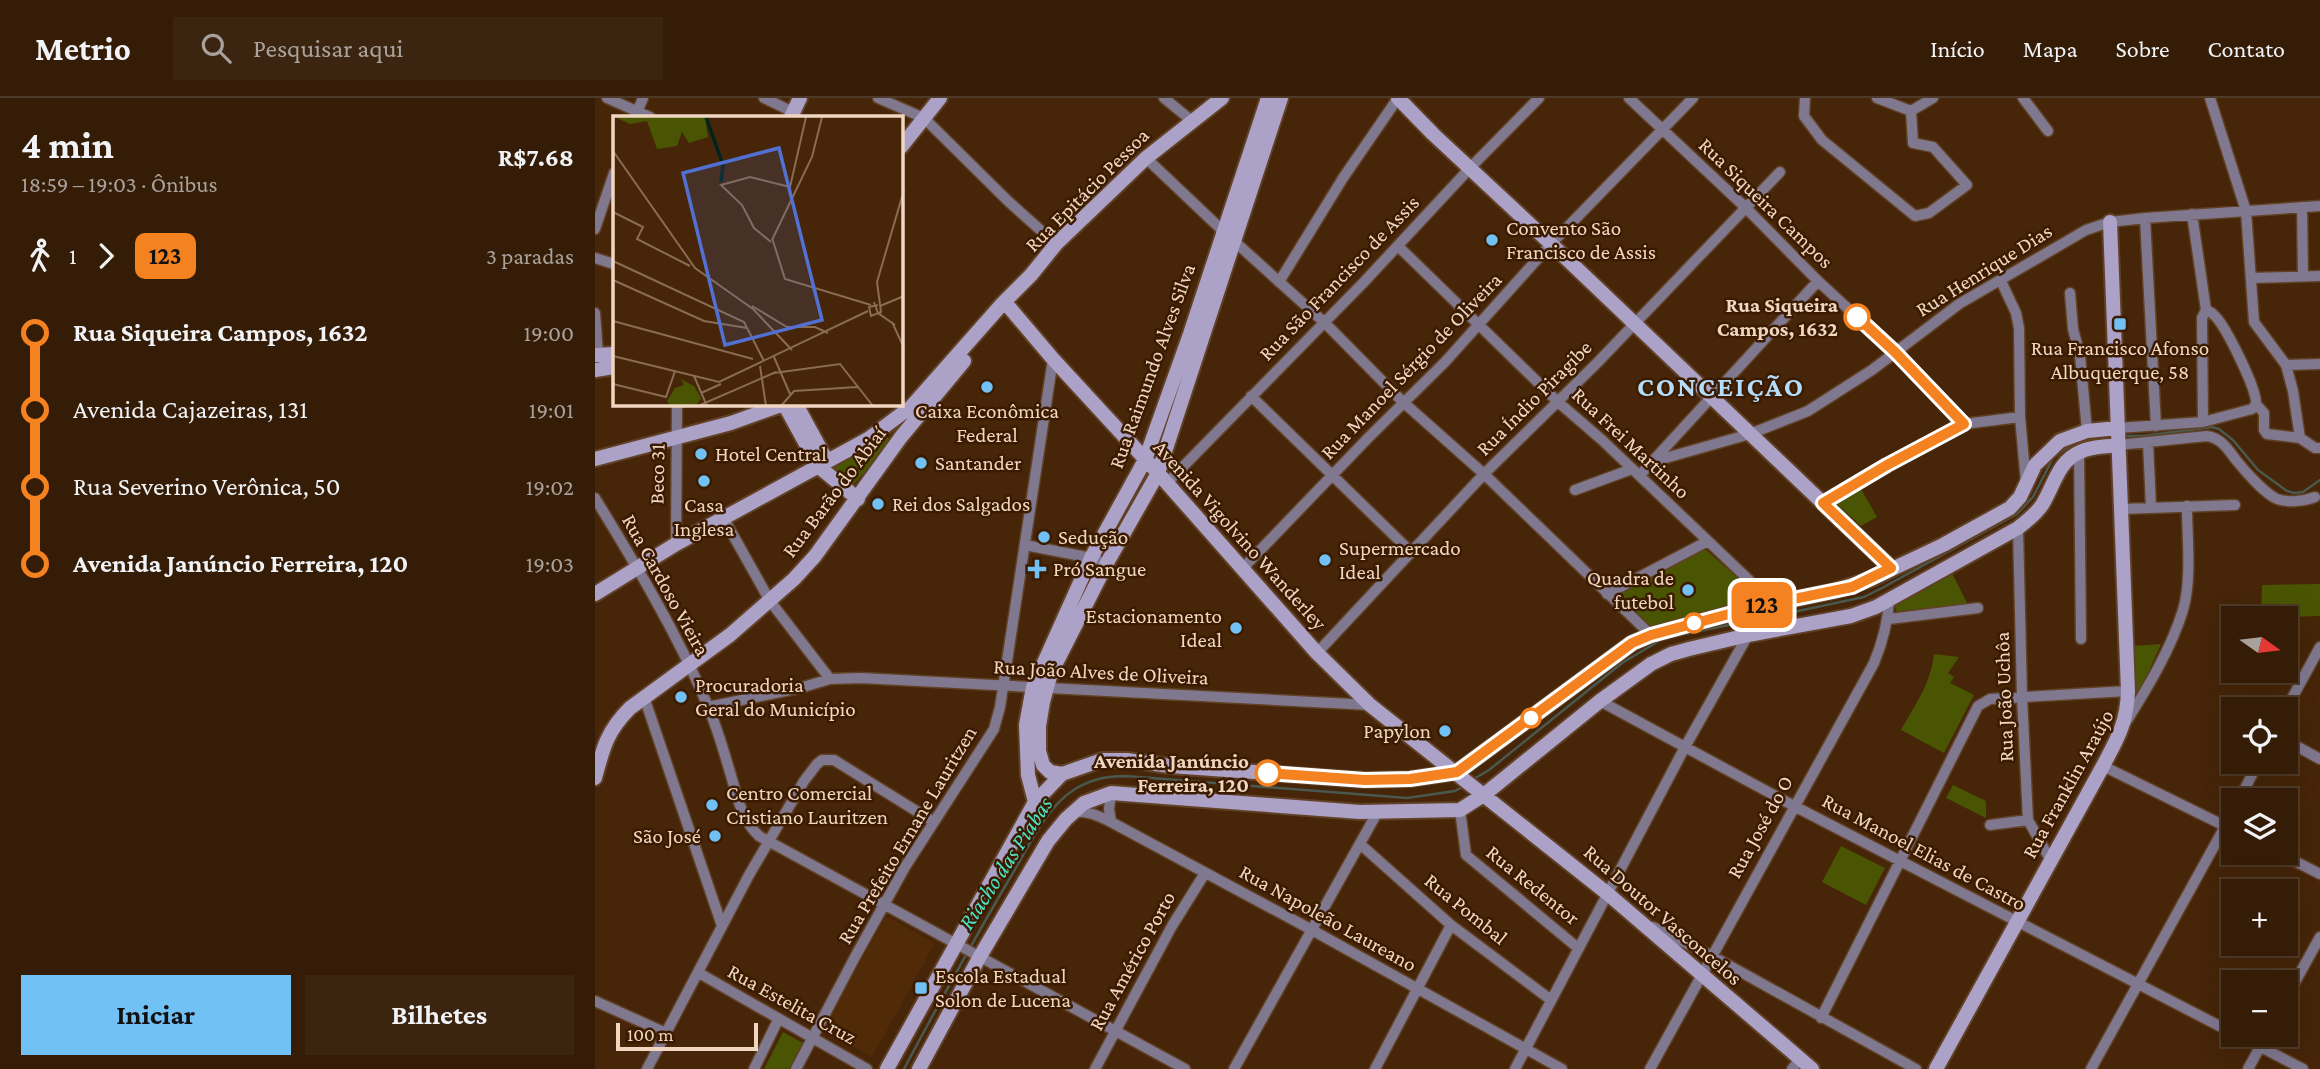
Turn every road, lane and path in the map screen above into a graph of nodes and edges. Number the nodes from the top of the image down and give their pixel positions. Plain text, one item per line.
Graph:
1 (607, 98) edge
2 (643, 98) edge
3 (764, 98) edge
4 (800, 98) edge
5 (879, 98) edge
6 (940, 98) edge
7 (1164, 98) edge
8 (1222, 98) edge
9 (1268, 98) edge
10 (1281, 98) edge
11 (1398, 98) edge
12 (1539, 98) edge
13 (1629, 98) edge
14 (1693, 98) edge
15 (1805, 98) edge
16 (1877, 98) edge
17 (2023, 98) edge
18 (2210, 98) edge
19 (1929, 99) edge
20 (1911, 111) junction
21 (636, 114) edge
22 (792, 115) edge
23 (924, 118) junction
24 (1192, 121) junction
25 (1663, 129) junction
26 (2048, 131) dead end
27 (903, 144) edge
28 (1146, 158) junction
29 (1470, 168) junction
30 (1780, 172) dead end
31 (613, 176) edge
32 (2320, 206) edge
33 (1745, 207) junction
34 (2302, 207) junction
35 (2246, 211) junction
36 (2192, 214) junction
37 (597, 216) edge
38 (2145, 218) junction
39 (2110, 222) junction
40 (595, 229) edge
41 (1228, 236) junction
42 (1056, 244) junction
43 (1551, 244) junction
44 (1398, 246) junction
45 (595, 258) edge
46 (613, 264) edge
47 (2303, 276) junction
48 (2320, 276) edge
49 (2251, 278) junction
50 (1818, 281) junction
51 (2001, 281) junction
52 (1279, 282) junction
53 (2070, 293) dead end
54 (1006, 305) junction
55 (2206, 310) junction
56 (595, 313) edge
57 (1325, 323) junction
58 (1480, 323) junction
59 (1635, 324) junction
60 (1196, 336) junction
61 (1895, 352) junction
62 (613, 354) edge
63 (1053, 359) junction
64 (596, 360) edge
65 (2320, 364) edge
66 (2286, 365) junction
67 (613, 367) edge
68 (1168, 394) junction
69 (1251, 396) junction
70 (1183, 398) junction
71 (1712, 398) junction
72 (1403, 402) junction
73 (1558, 402) junction
74 (2256, 404) junction
75 (677, 406) edge
76 (778, 406) edge
77 (785, 406) edge
78 (797, 406) edge
79 (2020, 417) junction
80 (2203, 422) junction
81 (889, 423) junction
82 (1964, 424) junction
83 (2157, 426) junction
84 (2118, 428) junction
85 (2087, 431) junction
86 (1751, 434) junction
87 (677, 436) junction
88 (901, 437) junction
89 (2300, 438) junction
90 (2148, 443) junction
91 (2118, 445) junction
92 (2318, 451) edge
93 (2079, 452) junction
94 (595, 459) edge
95 (1145, 460) junction
96 (1655, 461) junction
97 (823, 464) junction
98 (1636, 472) junction
99 (1484, 474) junction
100 (1331, 476) junction
101 (1162, 479) junction
102 (2026, 485) junction
103 (1575, 490) dead end
104 (2315, 497) dead end
105 (595, 498) edge
106 (858, 499) junction
107 (1823, 503) junction
108 (2235, 505) dead end
109 (2187, 506) junction
110 (2151, 507) junction
111 (2121, 509) junction
112 (724, 519) junction
113 (2018, 528) junction
114 (1708, 541) junction
115 (675, 544) junction
116 (1025, 545) junction
117 (1412, 552) junction
118 (1091, 558) junction
119 (1108, 561) junction
120 (637, 568) junction
121 (1243, 568) junction
122 (1891, 568) junction
123 (595, 594) edge
124 (1607, 594) junction
125 (1889, 600) junction
126 (770, 601) junction
127 (1755, 607) junction
128 (1979, 608) dead end
129 (1889, 620) junction
130 (1651, 635) junction
131 (1748, 635) junction
132 (2081, 639) dead end
133 (2320, 647) edge
134 (1317, 653) junction
135 (689, 665) junction
136 (830, 679) junction
137 (1003, 685) junction
138 (1040, 687) junction
139 (2128, 691) junction
140 (644, 697) junction
141 (2022, 697) junction
142 (2293, 697) edge
143 (1599, 701) junction
144 (1370, 705) junction
145 (708, 707) junction
146 (2124, 725) junction
147 (1685, 747) junction
148 (2298, 747) edge
149 (2320, 759) edge
150 (2103, 766) junction
151 (1062, 774) junction
152 (1459, 774) junction
153 (595, 778) edge
154 (1482, 792) junction
155 (1111, 793) junction
156 (1035, 802) junction
157 (1794, 806) junction
158 (1460, 810) junction
159 (1072, 812) junction
160 (1377, 813) junction
161 (2028, 820) junction
162 (934, 822) junction
163 (1111, 822) junction
164 (2221, 824) edge
165 (1990, 825) dead end
166 (768, 841) junction
167 (2221, 842) edge
168 (1360, 845) junction
169 (2050, 859) junction
170 (1900, 861) junction
171 (2298, 863) edge
172 (1205, 873) junction
173 (2320, 874) edge
174 (1608, 894) junction
175 (884, 904) junction
176 (1637, 919) junction
177 (2015, 922) junction
178 (1451, 925) junction
179 (722, 926) junction
180 (1312, 930) junction
181 (2320, 937) edge
182 (954, 945) junction
183 (1578, 948) junction
184 (1712, 956) junction
185 (979, 957) junction
186 (699, 973) junction
187 (1701, 976) junction
188 (2298, 977) edge
189 (2138, 983) junction
190 (1417, 989) junction
191 (1551, 1000) junction
192 (595, 1001) edge
193 (1821, 1018) junction
194 (778, 1020) junction
195 (2221, 1026) edge
196 (1117, 1030) junction
197 (666, 1033) junction
198 (812, 1037) junction
199 (2259, 1047) edge
200 (2262, 1047) edge
201 (1525, 1049) junction
202 (1802, 1066) edge
203 (646, 1069) edge
204 (754, 1069) edge
205 (796, 1069) edge
206 (867, 1069) edge
207 (887, 1069) edge
208 (919, 1069) edge
209 (1095, 1069) edge
210 (1185, 1069) edge
211 (1234, 1069) edge
212 (1375, 1069) edge
213 (1515, 1069) edge
214 (1562, 1069) edge
215 (1650, 1069) edge
216 (1916, 1069) edge
217 (1936, 1069) edge
218 (2091, 1069) edge
219 (2248, 1069) edge
220 (2303, 1069) edge

1 - 21 street
2 - 21 street
3 - 22 street
4 - 22 main road
5 - 23 street
6 - 23 main road
7 - 24 street
8 - 24 main road, Rua Epitácio Pessoa
9 - 41 main road, Rua Raimundo Alves Silva
10 - 41 main road, Rua Raimundo Alves Silva
11 - 29 main road
11 - 52 street
12 - 29 street, Rua São Francisco de Assis
13 - 25 street, Rua Siqueira Campos
14 - 25 street, Rua Manoel Sérgio de Oliveira
15 - 20 street
16 - 20 street
17 - 26 street
18 - 35 street
19 - 20 street
23 - 27 main road
23 - 42 street
24 - 28 main road, Rua Epitácio Pessoa
25 - 33 street, Rua Siqueira Campos
25 - 43 street, Rua Manoel Sérgio de Oliveira
28 - 41 street
28 - 42 main road, Rua Epitácio Pessoa
29 - 43 main road
29 - 44 street, Rua São Francisco de Assis
30 - 33 street, Rua Índio Piragibe
31 - 37 street
32 - 34 street, Rua Henrique Dias
33 - 50 street, Rua Siqueira Campos
33 - 59 street, Rua Índio Piragibe
34 - 35 street, Rua Henrique Dias
34 - 47 street
35 - 36 street, Rua Henrique Dias
35 - 49 street
36 - 38 street, Rua Henrique Dias
36 - 55 street
37 - 40 street
38 - 39 street, Rua Henrique Dias
38 - 83 street
39 - 51 street, Rua Henrique Dias
39 - 84 main road
41 - 52 street
41 - 60 main road, Rua Raimundo Alves Silva
42 - 54 main road, Rua Epitácio Pessoa
43 - 58 street, Rua Manoel Sérgio de Oliveira
43 - 59 main road
44 - 57 street, Rua São Francisco de Assis
44 - 58 street, Rua Frei Martinho
45 - 46 street
47 - 48 street
47 - 49 street
49 - 66 street
50 - 61 street, Rua Siqueira Campos
50 - 71 street
51 - 61 street, Rua Henrique Dias
51 - 79 street
52 - 57 street
53 - 85 street
54 - 63 main road, Avenida Vigolvino Wanderley
54 - 81 main road
54 - 88 main road, Rua Barão do Abiaí
55 - 74 street
55 - 80 street
56 - 64 street
57 - 69 street, Rua São Francisco de Assis
57 - 72 street
58 - 72 street, Rua Manoel Sérgio de Oliveira
58 - 73 street, Rua Frei Martinho
59 - 71 main road
59 - 73 street, Rua Índio Piragibe
60 - 68 main road, Rua Raimundo Alves Silva
60 - 70 main road, Rua Raimundo Alves Silva
61 - 82 street, Rua Siqueira Campos
61 - 86 street, Rua Henrique Dias
62 - 64 main road
63 - 95 main road, Avenida Vigolvino Wanderley
63 - 116 street, Rua Prefeito Ernane Lauritzen
64 - 67 main road
65 - 66 street
66 - 89 street
68 - 70 street
68 - 95 main road, Rua Raimundo Alves Silva
69 - 100 street
69 - 101 street, Rua São Francisco de Assis
70 - 101 main road, Rua Raimundo Alves Silva
71 - 86 main road
71 - 96 street
72 - 99 street
72 - 100 street, Rua Manoel Sérgio de Oliveira
73 - 98 street, Rua Frei Martinho
73 - 99 street, Rua Índio Piragibe
74 - 80 street
74 - 89 street
75 - 87 street, Beco 31
76 - 87 main road
77 - 97 main road
78 - 97 main road
79 - 82 street
79 - 102 street
80 - 83 street
81 - 88 main road
81 - 97 main road
82 - 107 street
83 - 84 street
84 - 85 main road
84 - 91 main road
85 - 102 main road
86 - 96 street, Rua Henrique Dias
86 - 107 main road
87 - 94 main road
87 - 115 street, Beco 31
88 - 106 main road, Rua Barão do Abiaí
89 - 92 street
90 - 91 street
90 - 104 street
90 - 110 street
91 - 93 main road
91 - 111 main road
93 - 113 main road
93 - 132 street
95 - 101 main road, Avenida Vigolvino Wanderley
95 - 118 main road, Rua Raimundo Alves Silva
96 - 98 street
97 - 106 main road
97 - 112 main road
98 - 103 street
98 - 114 street, Rua Frei Martinho
99 - 117 street, Rua Índio Piragibe
99 - 124 street
100 - 117 street
100 - 121 street, Rua Manoel Sérgio de Oliveira
101 - 119 main road, Rua Raimundo Alves Silva
101 - 121 main road, Avenida Vigolvino Wanderley
102 - 122 main road
105 - 120 street, Rua Cardoso Vieira
106 - 126 main road, Rua Barão do Abiaí
107 - 122 main road
108 - 109 street
109 - 110 street
109 - 146 street, Rua Franklin Araújo
110 - 111 street
111 - 139 main road
112 - 115 main road
112 - 126 street
113 - 125 main road
113 - 141 street, Rua João Uchôa
114 - 124 street
114 - 127 street, Rua Frei Martinho
115 - 120 main road
116 - 118 street
116 - 137 street, Rua Prefeito Ernane Lauritzen
117 - 134 street, Rua Índio Piragibe
118 - 119 street
118 - 138 main road, Rua Raimundo Alves Silva
119 - 138 main road, Rua Raimundo Alves Silva
120 - 123 main road
120 - 135 street, Rua Cardoso Vieira
121 - 134 main road, Avenida Vigolvino Wanderley
122 - 127 main road
124 - 130 street
125 - 129 street, Rua José do O
125 - 131 main road
126 - 135 main road, Rua Barão do Abiaí
126 - 136 street
127 - 130 main road
127 - 131 street
128 - 129 street
129 - 157 street, Rua José do O
130 - 152 main road
131 - 143 main road
131 - 147 street
133 - 142 street
134 - 144 main road, Avenida Vigolvino Wanderley
135 - 140 main road, Rua Barão do Abiaí
135 - 145 street, Rua Cardoso Vieira
136 - 137 street, Rua João Alves de Oliveira
136 - 145 street, Rua João Alves de Oliveira
137 - 138 street, Rua João Alves de Oliveira
137 - 162 street, Rua Prefeito Ernane Lauritzen
138 - 144 street, Rua João Alves de Oliveira
138 - 151 main road, Rua Raimundo Alves Silva
138 - 156 main road, Rua Raimundo Alves Silva
139 - 141 street
139 - 146 main road
140 - 153 main road, Rua Barão do Abiaí
140 - 179 street
141 - 161 street, Rua João Uchôa
141 - 170 street
143 - 147 street, Rua Manoel Elias de Castro
143 - 154 main road
144 - 152 main road, Avenida Vigolvino Wanderley
145 - 166 street, Rua Cardoso Vieira
146 - 150 main road, Rua Franklin Araújo
147 - 157 street, Rua Manoel Elias de Castro
147 - 174 street
148 - 149 street
150 - 164 street
150 - 169 main road, Rua Franklin Araújo
151 - 152 main road
151 - 156 main road
152 - 154 main road, Rua Doutor Vasconcelos
154 - 158 main road
154 - 174 main road, Rua Doutor Vasconcelos
155 - 159 main road
155 - 160 main road
155 - 163 street
156 - 182 main road
157 - 170 street, Rua Manoel Elias de Castro
157 - 184 street, Rua José do O
158 - 160 main road
158 - 183 street, Rua Redentor
159 - 163 street, Rua Napoleão Laureano
159 - 185 main road
160 - 168 street
161 - 165 street
161 - 169 street, Rua João Uchôa
162 - 166 street
162 - 175 street, Rua Prefeito Ernane Lauritzen
163 - 172 street, Rua Napoleão Laureano
166 - 175 street, Rua Cardoso Vieira
166 - 179 street
167 - 189 street
168 - 178 street, Rua Pombal
168 - 180 street
169 - 177 main road, Rua Franklin Araújo
170 - 177 street, Rua Manoel Elias de Castro
170 - 193 street
171 - 173 street
172 - 180 street, Rua Napoleão Laureano
172 - 196 street, Rua Américo Porto
174 - 176 main road, Rua Doutor Vasconcelos
174 - 183 street
175 - 182 street, Rua Cardoso Vieira
175 - 198 street, Rua Prefeito Ernane Lauritzen
176 - 184 street
176 - 187 main road, Rua Doutor Vasconcelos
177 - 189 street, Rua Manoel Elias de Castro
177 - 217 main road, Rua Franklin Araújo
178 - 190 street
178 - 191 street, Rua Pombal
179 - 186 street
180 - 190 street, Rua Napoleão Laureano
180 - 211 street
181 - 188 street
182 - 185 street, Rua Cardoso Vieira
182 - 207 main road
183 - 191 street
184 - 187 street, Rua José do O
184 - 193 street
185 - 196 street, Rua Cardoso Vieira
185 - 208 main road
186 - 194 street, Rua Estelita Cruz
186 - 197 street
187 - 202 main road, Rua Doutor Vasconcelos
187 - 215 street, Rua José do O
189 - 195 street, Rua Manoel Elias de Castro
189 - 218 street
190 - 201 street, Rua Napoleão Laureano
190 - 212 street
191 - 201 street
192 - 197 street
193 - 216 street
194 - 198 street, Rua Estelita Cruz
194 - 204 street
196 - 209 street, Rua Américo Porto
196 - 210 street, Rua Cardoso Vieira
197 - 203 street
198 - 205 street, Rua Prefeito Ernane Lauritzen
198 - 206 street, Rua Estelita Cruz
199 - 219 street
200 - 220 street, Rua Manoel Elias de Castro
201 - 213 street
201 - 214 street, Rua Napoleão Laureano

